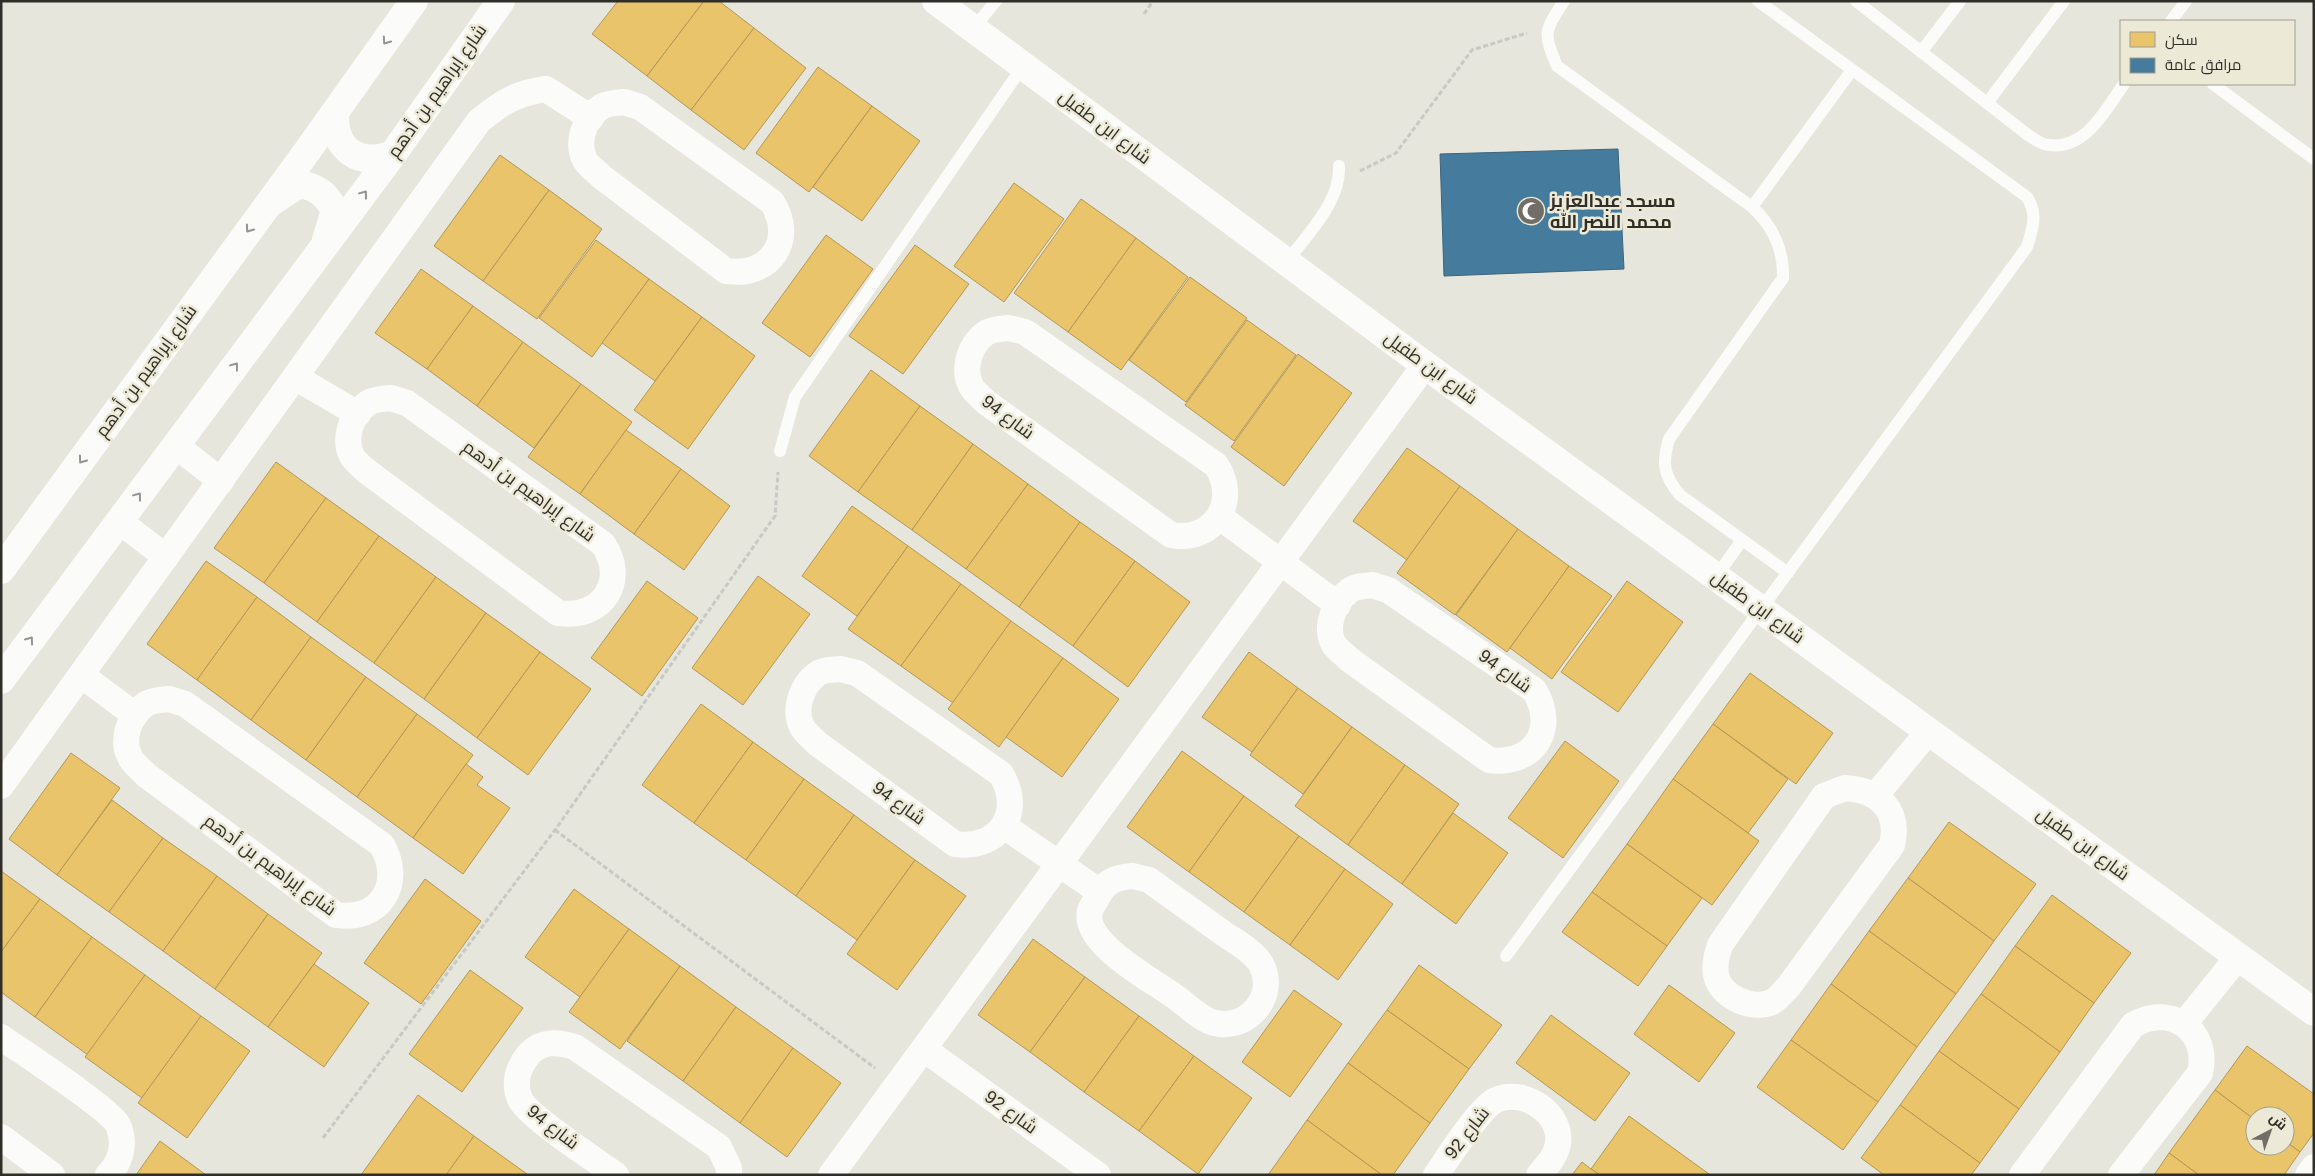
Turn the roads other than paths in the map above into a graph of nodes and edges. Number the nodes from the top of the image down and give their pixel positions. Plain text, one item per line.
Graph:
1 (414, 1) edge
2 (501, 1) edge
3 (936, 1) edge
4 (996, 1) edge
5 (1564, 1) edge
6 (1758, 1) edge
7 (1856, 1) edge
8 (1960, 1) edge
9 (2064, 1) edge
10 (2186, 1) edge
11 (2172, 20) edge
12 (973, 29) junction
13 (1921, 52) junction
14 (1023, 66) junction
15 (1852, 70) junction
16 (2123, 85) edge
17 (2214, 85) edge
18 (1987, 103) junction
19 (335, 113) junction
20 (591, 118) junction
21 (393, 154) junction
22 (2314, 159) edge
23 (1339, 166) dead end
24 (267, 205) junction
25 (1752, 208) junction
26 (323, 248) junction
27 (1287, 262) junction
28 (1425, 365) junction
29 (295, 377) junction
30 (358, 414) junction
31 (175, 445) junction
32 (780, 452) road end
33 (221, 481) junction
34 (1220, 516) junction
35 (119, 521) junction
36 (1742, 540) junction
37 (166, 557) junction
38 (1280, 562) junction
39 (1, 570) edge
40 (1788, 573) junction
41 (1716, 576) junction
42 (1338, 605) junction
43 (1761, 610) junction
44 (80, 675) junction
45 (1, 680) edge
46 (136, 715) junction
47 (1928, 732) junction
48 (1, 786) edge
49 (1876, 795) junction
50 (1004, 826) junction
51 (1059, 864) junction
52 (1100, 892) junction
53 (1506, 956) dead end
54 (2238, 957) junction
55 (2314, 1012) edge
56 (2184, 1024) junction
57 (1, 1037) edge
58 (924, 1049) junction
59 (1, 1137) edge
60 (2314, 1167) edge
61 (52, 1175) edge
62 (108, 1175) edge
63 (616, 1175) edge
64 (728, 1175) edge
65 (831, 1175) edge
66 (1098, 1175) edge
67 (1436, 1175) edge
68 (1539, 1175) edge
69 (2022, 1175) edge
70 (2121, 1175) edge
71 (2308, 1175) edge

1 -> 19 street, شارع إبراهيم بن أدهم
2 - 21 street, شارع إبراهيم بن أدهم
3 - 12 street, شارع ابن طفيل
4 - 12 lane
5 - 25 lane
6 - 15 lane
7 - 13 lane
8 - 13 lane
9 - 18 lane
10 - 11 lane
12 - 14 street, شارع ابن طفيل
13 - 18 lane
14 - 27 street, شارع ابن طفيل
14 - 32 lane
15 - 25 lane
15 - 40 lane
16 - 18 lane
17 - 22 lane
19 - 21 street
19 - 24 street, شارع إبراهيم بن أدهم
20 - 20 street
20 - 29 street
26 -> 21 street, شارع إبراهيم بن أدهم
23 - 27 lane
24 - 26 street
24 -> 39 street, شارع إبراهيم بن أدهم
25 - 36 lane
31 -> 26 street, شارع إبراهيم بن أدهم
27 - 28 street, شارع ابن طفيل
28 - 38 street
28 - 41 street, شارع ابن طفيل
29 - 30 street
29 - 33 street
30 - 30 street, شارع إبراهيم بن أدهم
31 - 33 street
35 -> 31 street, شارع إبراهيم بن أدهم
33 - 37 street
34 - 34 street, شارع 94
34 - 38 street
35 - 37 street
45 -> 35 street, شارع إبراهيم بن أدهم
36 - 40 lane
36 - 41 lane
37 - 44 street
38 - 42 street
38 - 51 street
40 - 43 lane
41 - 43 street, شارع ابن طفيل
42 - 42 street, شارع 94
43 - 47 street, شارع ابن طفيل
43 - 53 lane
44 - 46 street
44 - 48 street
46 - 46 street, شارع إبراهيم بن أدهم
47 - 49 street
47 - 54 street, شارع ابن طفيل
49 - 49 street
50 - 50 street, شارع 94
50 - 51 street
51 - 52 street
51 - 58 street
52 - 52 street
54 - 55 street, شارع ابن طفيل
54 - 56 street
56 - 69 street
56 - 70 street
57 - 62 street
58 - 65 street
58 - 66 street, شارع 92
59 - 61 street
60 - 71 street
63 - 64 street, شارع 94
67 - 68 street, شارع 92

